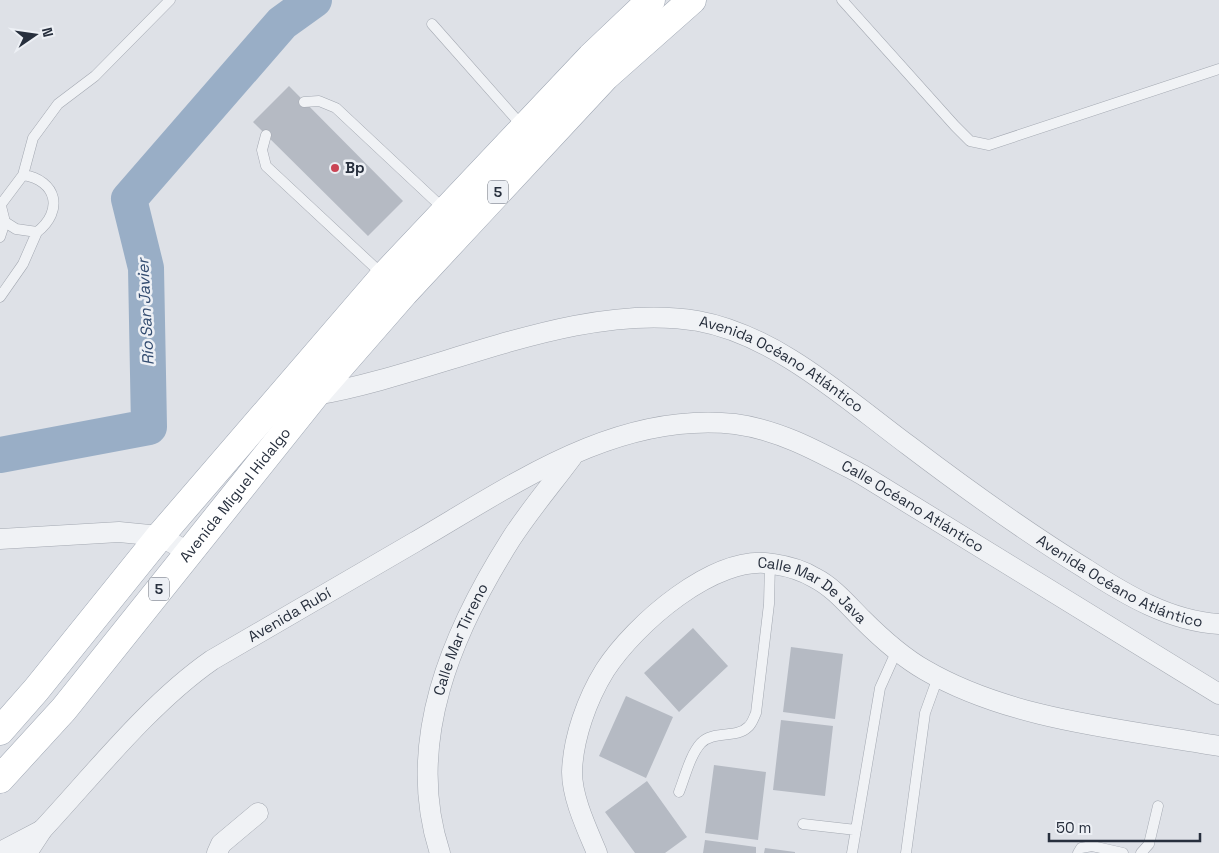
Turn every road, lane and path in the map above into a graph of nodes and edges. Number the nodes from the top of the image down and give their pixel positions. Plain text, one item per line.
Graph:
1 (170, 0) edge
2 (651, 0) edge
3 (692, 0) edge
4 (842, 0) edge
5 (432, 24) dead end
6 (1219, 69) edge
7 (304, 102) dead end
8 (523, 128) junction
9 (266, 135) dead end
10 (22, 175) junction
11 (1, 202) edge
12 (455, 220) junction
13 (5, 222) junction
14 (37, 232) junction
15 (0, 237) edge
16 (394, 285) junction
17 (0, 297) edge
18 (291, 380) junction
19 (315, 395) junction
20 (576, 452) junction
21 (160, 536) junction
22 (0, 539) edge
23 (188, 552) junction
24 (770, 563) junction
25 (1219, 624) edge
26 (897, 650) junction
27 (938, 677) junction
28 (1219, 694) edge
29 (0, 731) edge
30 (1219, 746) edge
31 (0, 779) edge
32 (679, 792) dead end
33 (1158, 806) dead end
34 (258, 813) dead end
35 (803, 824) dead end
36 (42, 830) junction
37 (856, 830) junction
38 (2, 852) edge
39 (28, 853) edge
40 (217, 853) edge
41 (440, 853) edge
42 (597, 853) edge
43 (852, 853) edge
44 (906, 853) edge
45 (1078, 853) edge
46 (1123, 853) edge
47 (1141, 853) edge

1 - 10 lane
2 - 8 main road, 5
3 - 12 main road, 5
4 - 6 lane
5 - 8 lane
7 - 12 lane
8 - 12 main road, 5
9 - 16 lane
10 - 11 lane
10 - 14 lane
11 - 13 lane
12 - 16 main road, 5
13 - 14 lane
13 - 15 lane
14 - 17 lane
16 - 18 main road, 5
16 - 19 main road, 5
18 - 19 street
18 - 21 main road, Avenida Miguel Hidalgo / 5
19 - 23 main road, Avenida Miguel Hidalgo / 5
19 - 25 street, Avenida Océano Atlántico
20 - 28 street, Calle Océano Atlántico
20 - 36 street, Avenida Rubí
20 - 41 street, Calle Mar Tirreno
21 - 22 street
21 - 23 street
21 - 29 main road, Avenida Miguel Hidalgo / 5
23 - 31 main road, Avenida Miguel Hidalgo / 5
24 - 26 street, Calle Mar De Java
24 - 32 lane
24 - 42 street, Calle Mar De Java
26 - 27 street, Calle Mar De Java
26 - 37 lane
27 - 30 street, Calle Mar De Java
27 - 44 lane
33 - 47 lane
34 - 40 street
35 - 37 lane
36 - 38 street, Avenida Rubí
36 - 39 street, Avenida Rubí
37 - 43 lane
45 - 46 lane

